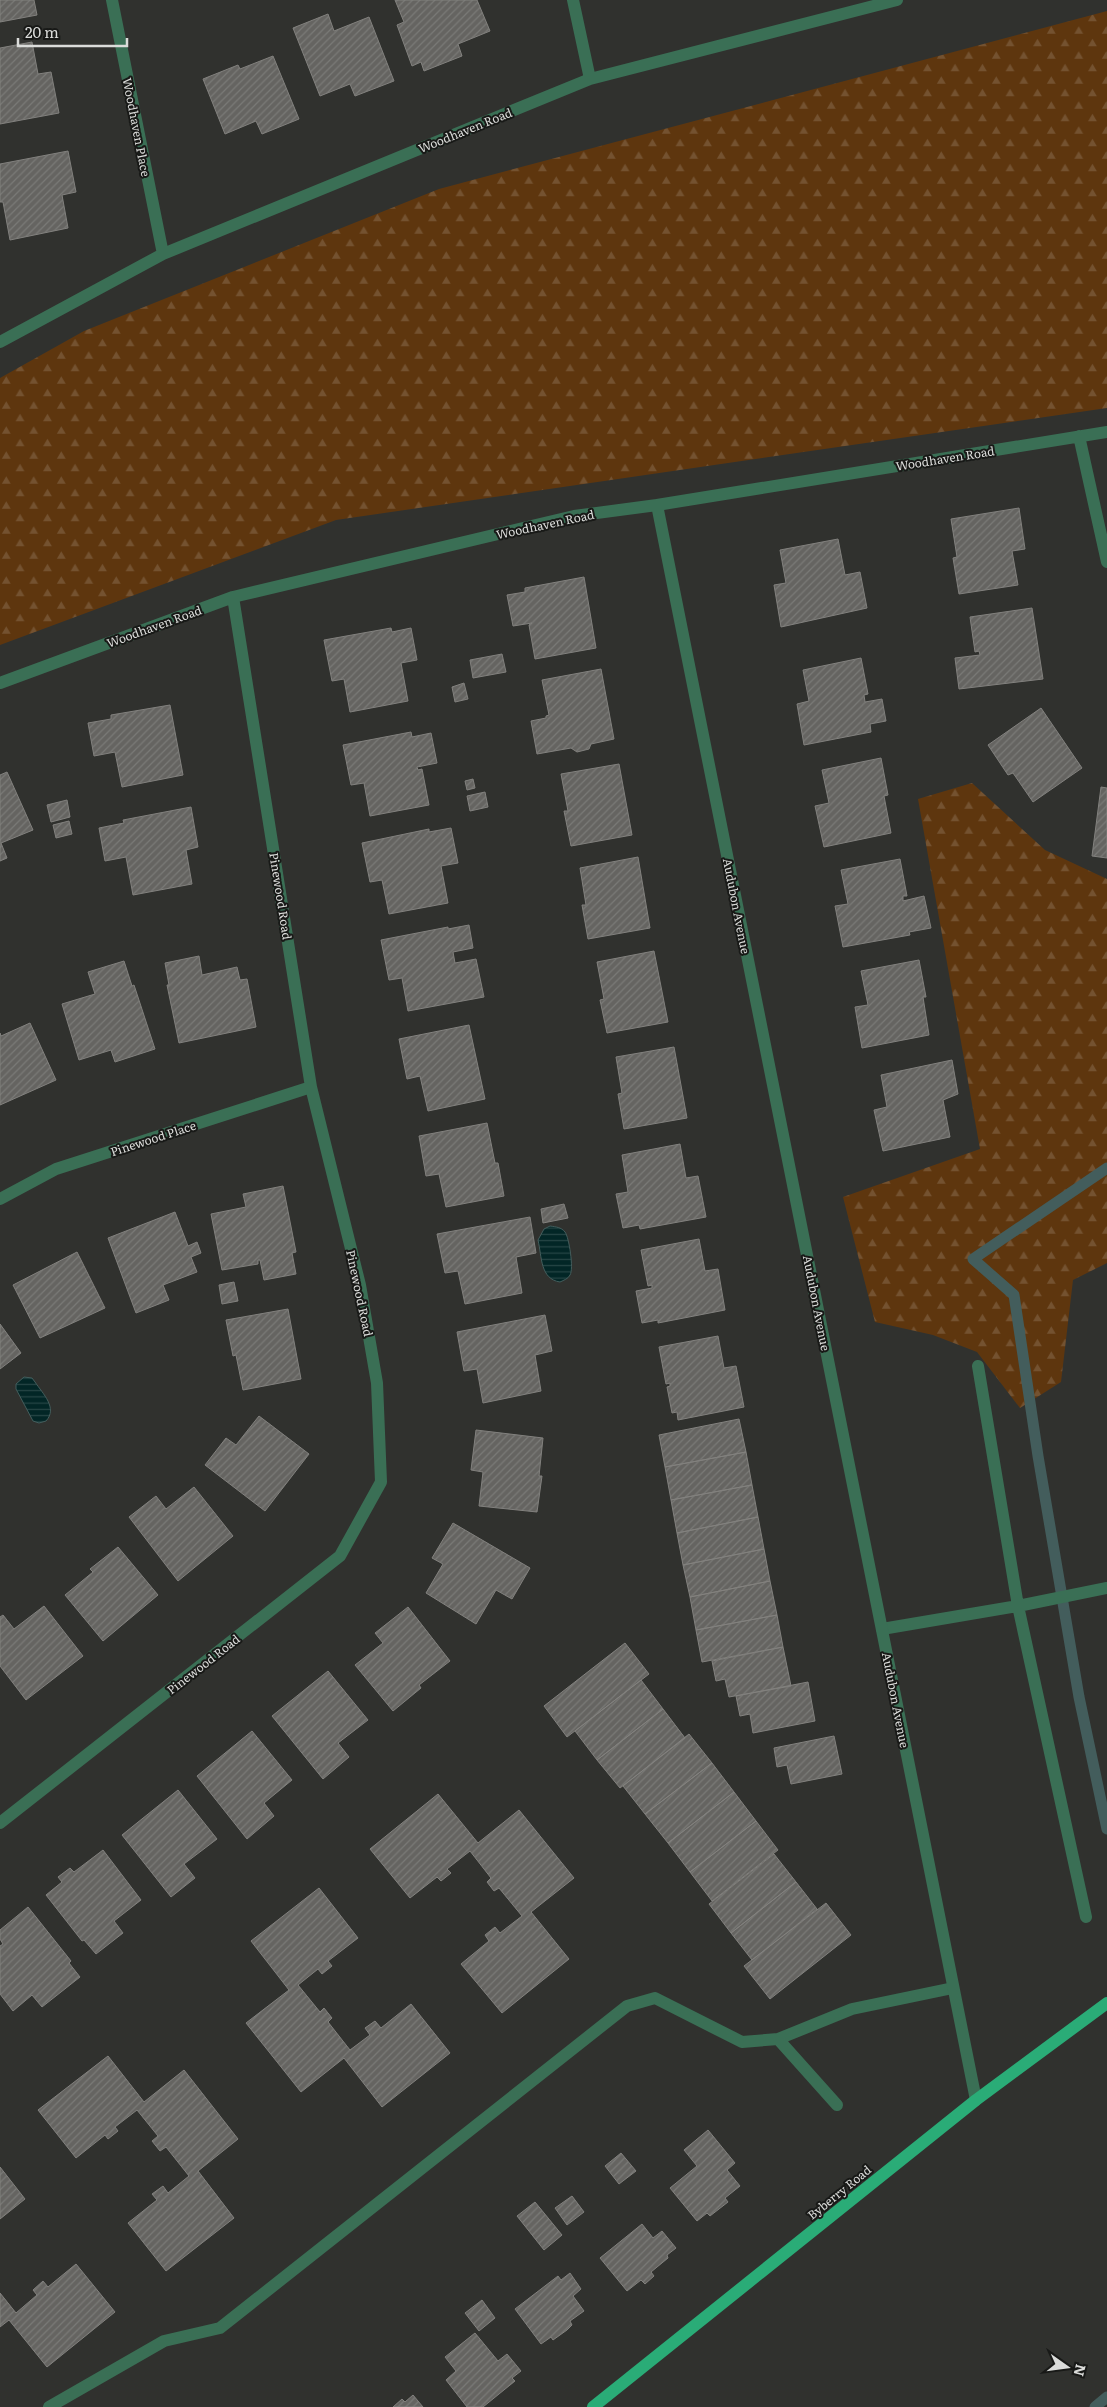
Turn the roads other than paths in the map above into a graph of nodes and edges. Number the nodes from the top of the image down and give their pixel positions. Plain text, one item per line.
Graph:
1 (112, 0) edge
2 (572, 0) edge
3 (897, 0) edge
4 (590, 79) junction
5 (163, 254) junction
6 (0, 342) edge
7 (1107, 432) edge
8 (1079, 436) junction
9 (658, 505) junction
10 (1107, 562) edge
11 (233, 597) junction
12 (0, 683) edge
13 (311, 1087) junction
14 (0, 1199) edge
15 (978, 1366) dead end
16 (1105, 1588) edge
17 (1018, 1606) junction
18 (882, 1629) junction
19 (0, 1823) edge
20 (1086, 1917) dead end
21 (953, 1988) junction
22 (1107, 2003) edge
23 (778, 2039) junction
24 (976, 2100) junction
25 (836, 2105) dead end
26 (49, 2407) edge
27 (593, 2407) edge

1 - 5 street, Woodhaven Place
2 - 4 street
3 - 4 street, Woodhaven Road
4 - 5 street, Woodhaven Road
5 - 6 street, Woodhaven Road
7 - 8 street, Woodhaven Road
8 - 9 street, Woodhaven Road
8 - 10 street
9 - 11 street, Woodhaven Road
9 - 18 street, Audubon Avenue
11 - 12 street, Woodhaven Road
11 - 13 street, Pinewood Road
13 - 14 street, Pinewood Place
13 - 19 street, Pinewood Road
15 - 17 street
16 - 17 street
17 - 18 street
17 - 20 street
18 - 21 street, Audubon Avenue
21 - 23 street
21 - 24 street, Audubon Avenue
22 - 24 main road, Byberry Road
23 - 25 street
23 - 26 street
24 - 27 main road, Byberry Road

